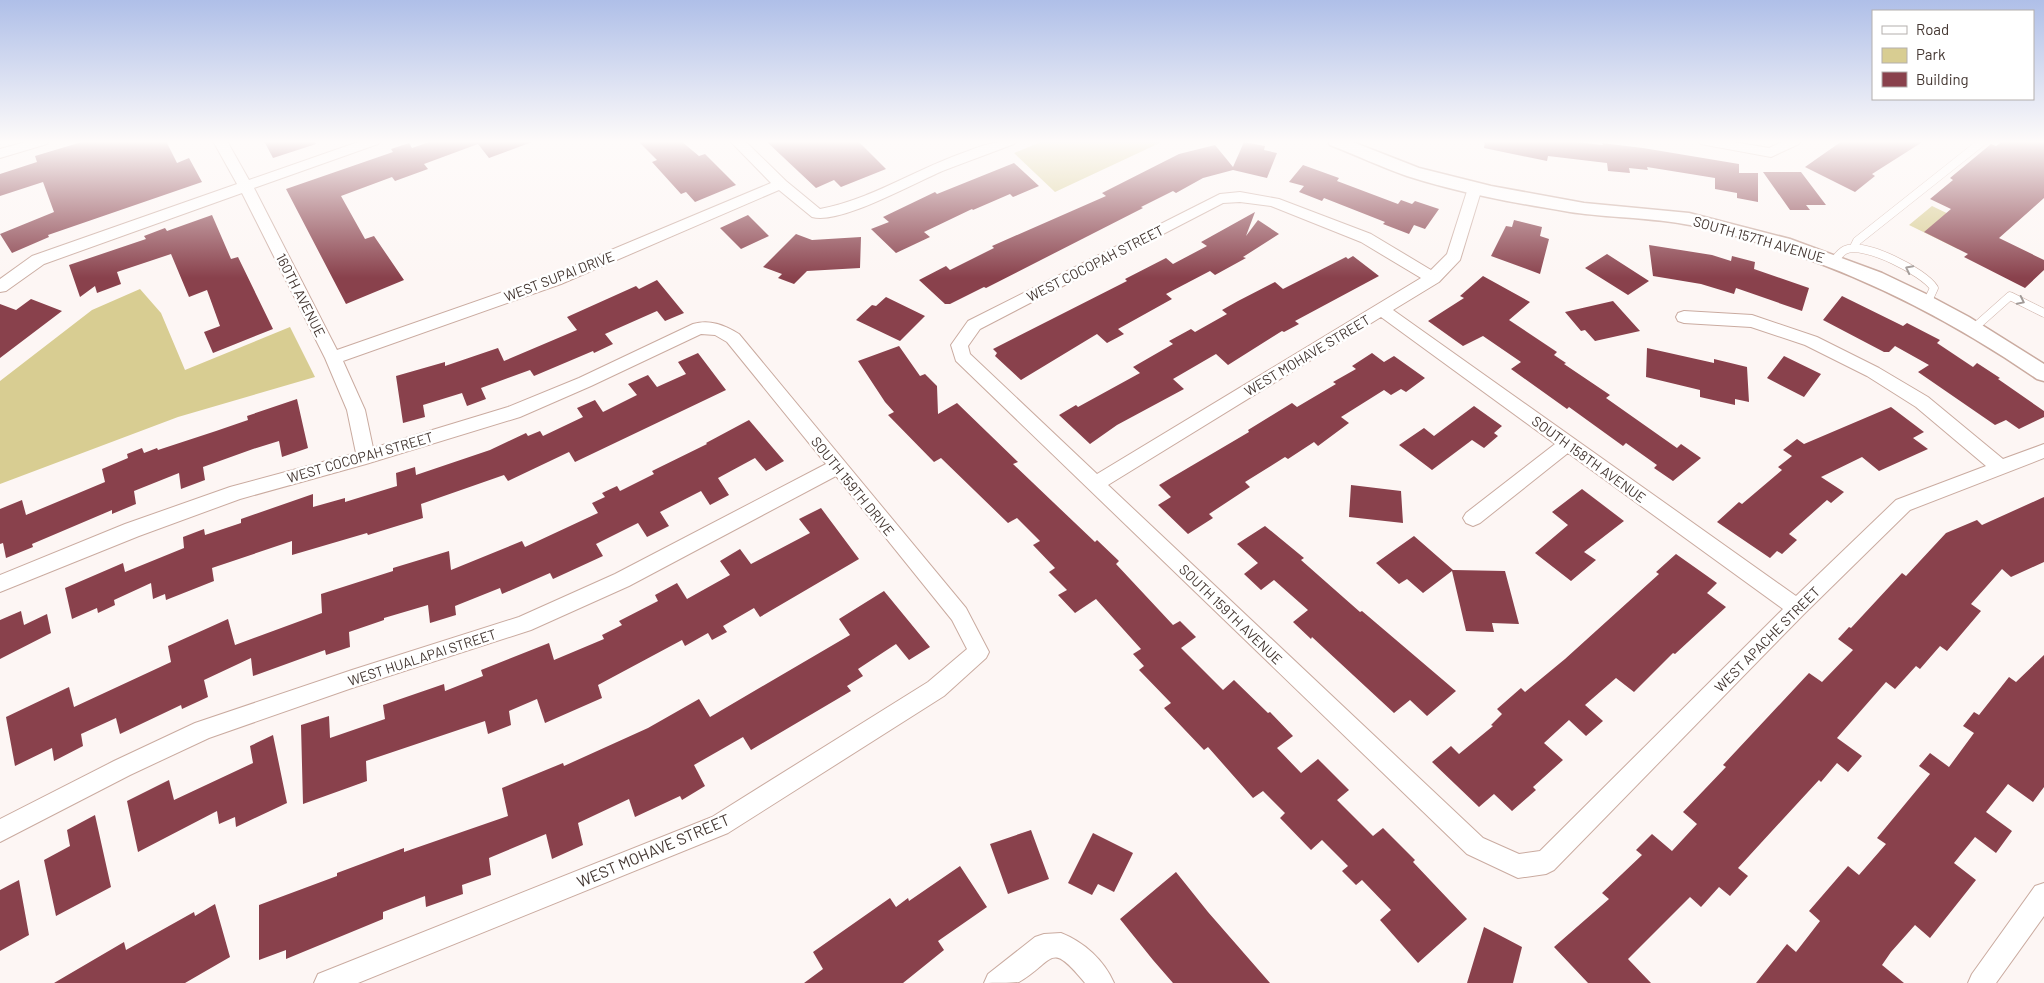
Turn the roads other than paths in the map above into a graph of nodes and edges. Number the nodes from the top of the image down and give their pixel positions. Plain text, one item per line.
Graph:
1 (240, 187) edge
2 (246, 187) edge
3 (775, 187) edge
4 (785, 187) edge
5 (896, 187) edge
6 (1471, 187) edge
7 (1925, 187) edge
8 (1475, 188) junction
9 (1854, 247) junction
10 (1834, 261) junction
11 (1433, 278) junction
12 (0, 287) edge
13 (1926, 302) junction
14 (1382, 310) junction
15 (2044, 313) edge
16 (1684, 317) dead end
17 (1974, 328) junction
18 (718, 329) joint
19 (959, 345) joint
20 (333, 358) junction
21 (2044, 374) edge
22 (1567, 444) junction
23 (2044, 451) edge
24 (366, 457) junction
25 (837, 466) junction
26 (2000, 467) junction
27 (1095, 484) junction
28 (1473, 518) dead end
29 (0, 584) edge
30 (1797, 608) junction
31 (979, 652) joint
32 (0, 830) edge
33 (1518, 866) joint
34 (2044, 895) edge
35 (1061, 945) joint
36 (327, 983) edge
37 (997, 983) edge
38 (1101, 983) edge
39 (1981, 983) edge

1 - 12 street
2 - 20 street, 160TH AVENUE
3 - 20 street, WEST SUPAI DRIVE
4 - 5 street
6 - 8 street, SOUTH 157TH AVENUE
7 - 9 lane
8 - 10 street, SOUTH 157TH AVENUE
8 - 11 street, WEST MOHAVE STREET
9 - 10 lane
13 -> 9 lane
10 - 13 street, SOUTH 157TH AVENUE
11 - 14 street, WEST MOHAVE STREET
11 - 19 street, WEST COCOPAH STREET
13 - 17 street, SOUTH 157TH AVENUE
14 - 22 street, SOUTH 158TH AVENUE
14 - 27 street, WEST MOHAVE STREET
17 -> 15 lane
16 - 26 street
17 - 21 street, SOUTH 157TH AVENUE
18 - 24 street, WEST COCOPAH STREET
18 - 25 street, SOUTH 159TH DRIVE
19 - 27 street, SOUTH 159TH AVENUE
20 - 24 street, 160TH AVENUE
22 - 28 street
22 - 30 street, SOUTH 158TH AVENUE
23 - 26 street, WEST APACHE STREET
24 - 29 street, WEST COCOPAH STREET
25 - 31 street, SOUTH 159TH DRIVE
25 - 32 street, WEST HUALAPAI STREET
26 - 30 street, WEST APACHE STREET
27 - 33 street, SOUTH 159TH AVENUE
30 - 33 street, WEST APACHE STREET
31 - 36 street, WEST MOHAVE STREET
34 - 39 street
35 - 37 street
35 - 38 street

